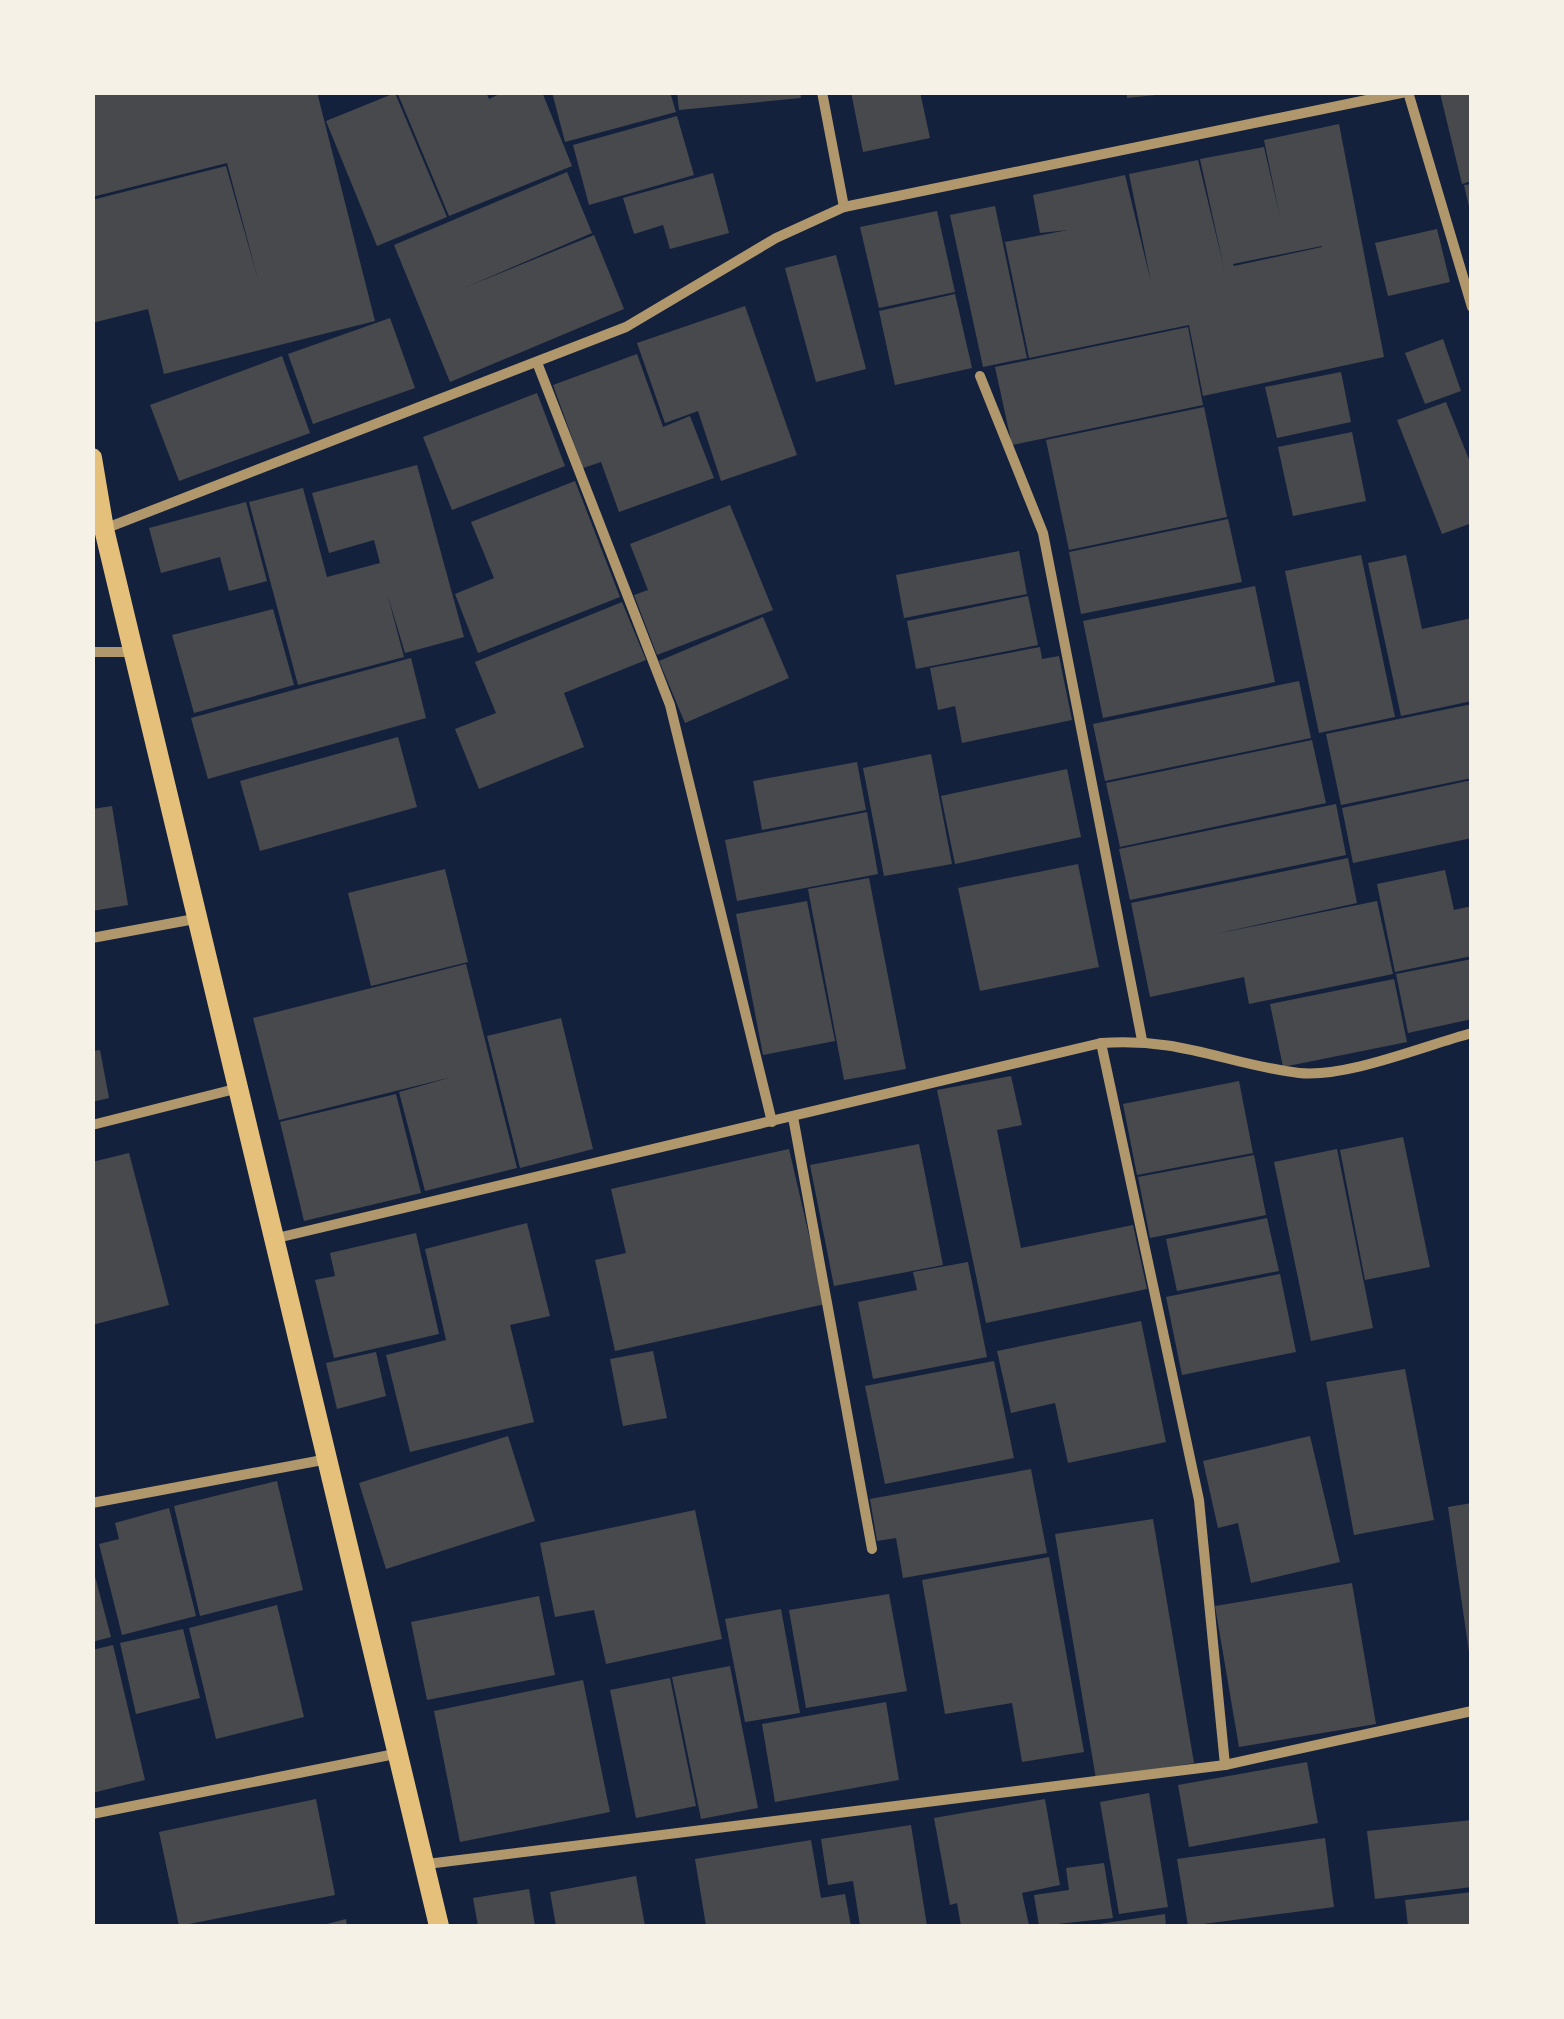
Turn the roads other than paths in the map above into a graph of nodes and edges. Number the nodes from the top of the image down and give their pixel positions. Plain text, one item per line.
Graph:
1 (822, 92) edge
2 (1407, 92) edge
3 (844, 207) junction
4 (1472, 307) edge
5 (538, 364) junction
6 (980, 376) dead end
7 (92, 458) edge
8 (104, 529) junction
9 (92, 652) edge
10 (136, 652) junction
11 (200, 918) junction
12 (92, 938) edge
13 (1472, 1033) edge
14 (1142, 1040) junction
15 (1100, 1043) junction
16 (239, 1088) junction
17 (793, 1117) junction
18 (772, 1122) junction
19 (92, 1125) edge
20 (277, 1238) junction
21 (329, 1459) junction
22 (92, 1502) edge
23 (872, 1550) dead end
24 (1472, 1711) edge
25 (395, 1754) junction
26 (1224, 1765) junction
27 (92, 1814) edge
28 (427, 1864) junction
29 (439, 1926) edge

1 - 3 street
2 - 3 street
2 - 4 street
3 - 5 street
5 - 8 street
5 - 18 street
6 - 14 street
7 - 8 main road
8 - 10 main road
9 - 10 street
10 - 11 main road
11 - 12 street
11 - 16 main road
13 - 14 street
14 - 15 street
15 - 17 street
15 - 26 street
16 - 19 street
16 - 20 main road
17 - 18 street
17 - 23 street
18 - 20 street
20 - 21 main road
21 - 22 street
21 - 25 main road
24 - 26 street
25 - 27 street
25 - 28 main road
26 - 28 street
28 - 29 main road

